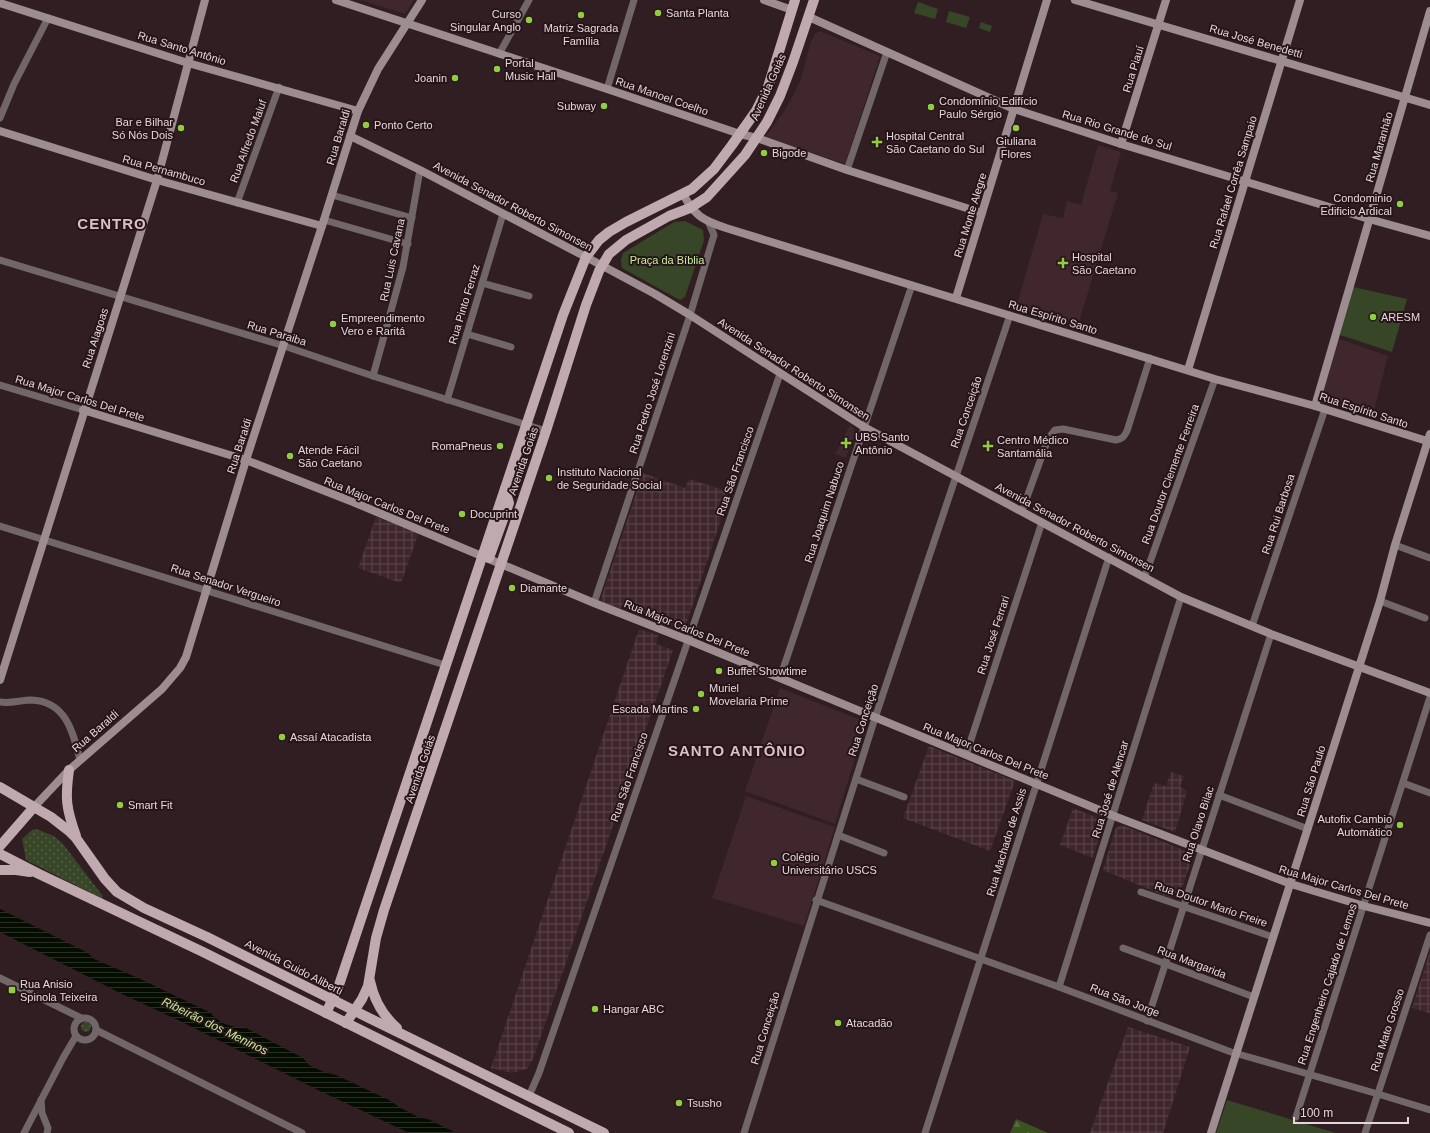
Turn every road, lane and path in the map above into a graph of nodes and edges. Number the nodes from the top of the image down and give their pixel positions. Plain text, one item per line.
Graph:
1 (205, 0) edge
2 (336, 0) edge
3 (422, 0) edge
4 (529, 0) edge
5 (634, 0) edge
6 (764, 0) edge
7 (814, 0) edge
8 (1047, 0) edge
9 (1075, 0) edge
10 (1166, 0) edge
11 (1300, 0) edge
12 (0, 3) edge
13 (794, 5) edge
14 (1430, 10) edge
15 (809, 16) junction
16 (48, 18) junction
17 (407, 23) junction
18 (1158, 24) junction
19 (887, 52) junction
20 (499, 54) junction
21 (1281, 60) junction
22 (188, 63) junction
23 (279, 87) junction
24 (607, 89) junction
25 (1404, 97) junction
26 (1430, 105) edge
27 (1014, 109) junction
28 (358, 111) junction
29 (0, 118) edge
30 (0, 131) edge
31 (740, 134) junction
32 (350, 136) junction
33 (757, 138) junction
34 (1121, 144) junction
35 (420, 170) junction
36 (847, 170) junction
37 (157, 180) junction
38 (1245, 181) junction
39 (683, 194) junction
40 (332, 195) junction
41 (237, 203) junction
42 (690, 208) junction
43 (982, 213) junction
44 (503, 214) junction
45 (412, 218) junction
46 (1369, 219) junction
47 (708, 221) junction
48 (323, 223) junction
49 (726, 228) junction
50 (714, 235) junction
51 (1430, 236) edge
52 (408, 244) junction
53 (586, 257) junction
54 (0, 260) edge
55 (602, 265) junction
56 (482, 283) junction
57 (912, 285) junction
58 (529, 296) dead end
59 (120, 297) junction
60 (956, 298) junction
61 (690, 315) junction
62 (1010, 315) junction
63 (467, 334) junction
64 (284, 346) junction
65 (511, 346) dead end
66 (1150, 358) junction
67 (1188, 370) junction
68 (780, 374) junction
69 (373, 376) junction
70 (1215, 379) junction
71 (0, 385) edge
72 (447, 400) junction
73 (1315, 406) junction
74 (1325, 409) junction
75 (83, 410) junction
76 (526, 426) junction
77 (864, 427) junction
78 (546, 431) junction
79 (1429, 440) edge
80 (246, 460) junction
81 (955, 477) junction
82 (1022, 511) junction
83 (1042, 522) junction
84 (0, 526) edge
85 (44, 539) junction
86 (1395, 546) junction
87 (485, 557) junction
88 (1109, 557) junction
89 (1430, 558) edge
90 (501, 564) junction
91 (1145, 576) junction
92 (206, 590) junction
93 (1181, 597) junction
94 (1380, 601) junction
95 (594, 603) junction
96 (1425, 618) dead end
97 (1252, 626) junction
98 (1271, 634) junction
99 (688, 640) junction
100 (445, 666) junction
101 (1359, 666) junction
102 (780, 678) junction
103 (0, 680) edge
104 (1430, 693) edge
105 (1430, 697) edge
106 (0, 702) edge
107 (875, 718) junction
108 (966, 755) junction
109 (80, 760) junction
110 (69, 770) junction
111 (856, 779) junction
112 (1403, 782) junction
113 (1036, 783) junction
114 (0, 787) edge
115 (1430, 793) edge
116 (1219, 795) junction
117 (904, 797) dead end
118 (34, 807) junction
119 (1114, 816) junction
120 (1308, 829) junction
121 (838, 835) junction
122 (76, 838) junction
123 (0, 846) edge
124 (1201, 850) junction
125 (884, 853) dead end
126 (0, 854) edge
127 (0, 870) edge
128 (40, 874) junction
129 (1291, 884) junction
130 (1141, 892) dead end
131 (816, 900) junction
132 (1364, 906) junction
133 (1184, 907) junction
134 (1430, 923) edge
135 (1430, 935) edge
136 (1273, 937) junction
137 (1123, 948) dead end
138 (981, 959) junction
139 (1165, 964) junction
140 (0, 978) edge
141 (370, 980) junction
142 (1059, 987) junction
143 (1254, 997) junction
144 (332, 1000) junction
145 (354, 1011) junction
146 (326, 1013) junction
147 (81, 1018) junction
148 (1147, 1021) junction
149 (346, 1023) junction
150 (96, 1030) junction
151 (76, 1036) junction
152 (406, 1036) junction
153 (1235, 1054) junction
154 (1310, 1075) junction
155 (1378, 1094) junction
156 (529, 1096) junction
157 (41, 1100) junction
158 (503, 1100) junction
159 (1430, 1110) edge
160 (1296, 1117) dead end
161 (24, 1133) edge
162 (47, 1133) edge
163 (302, 1133) edge
164 (569, 1133) edge
165 (604, 1133) edge
166 (744, 1133) edge
167 (925, 1133) edge
168 (1210, 1133) edge
169 (1365, 1133) edge

1 - 22 street, Rua Alagoas
2 - 17 street, Rua Manoel Coelho
3 - 17 street, Rua Baraldi
4 - 20 street
5 - 24 street
6 - 13 street
7 - 15 main road, Avenida Goiás
8 - 27 street, Rua Monte Alegre
9 - 18 street, Rua José Benedetti
10 - 18 street, Rua Piauí
11 - 21 street, Rua Rafael Corrêa Sampaio
12 - 16 street, Rua Santo Antônio
13 - 31 main road, Avenida Goiás
14 - 25 street, Rua Maranhão
15 - 19 street, Rua Rio Grande do Sul
15 - 33 main road, Avenida Goiás
16 - 22 street, Rua Santo Antônio
16 - 29 street
17 - 20 street, Rua Manoel Coelho
17 - 28 street, Rua Baraldi
18 - 21 street, Rua José Benedetti
18 - 34 street, Rua Piauí
19 - 27 street, Rua Rio Grande do Sul
19 - 36 street
20 - 24 street, Rua Manoel Coelho
21 - 25 street, Rua José Benedetti
21 - 38 street, Rua Rafael Corrêa Sampaio
22 - 23 street, Rua Santo Antônio
22 - 37 street, Rua Alagoas
23 - 28 street, Rua Santo Antônio
23 - 41 street, Rua Alfredo Maluf
24 - 31 street, Rua Manoel Coelho
25 - 26 street, Rua José Benedetti
25 - 46 street, Rua Maranhão
27 - 34 street, Rua Rio Grande do Sul
27 - 43 street, Rua Monte Alegre
28 - 32 street, Rua Baraldi
30 - 37 street, Rua Pernambuco
31 - 33 street, Rua Manoel Coelho
31 - 39 main road, Avenida Goiás
32 - 35 street, Avenida Senador Roberto Simonsen
32 - 40 street, Rua Baraldi
33 - 36 street, Rua Manoel Coelho
33 - 42 main road, Avenida Goiás
34 - 38 street, Rua Rio Grande do Sul
35 - 44 street, Avenida Senador Roberto Simonsen
35 - 45 street, Rua Luis Cavana
36 - 43 street, Rua Manoel Coelho
37 - 41 street, Rua Pernambuco
37 - 59 street, Rua Alagoas
38 - 46 street, Rua Rio Grande do Sul
38 - 67 street, Rua Rafael Corrêa Sampaio
39 - 42 street, Rua Espírito Santo
39 - 53 main road, Avenida Goiás
40 - 45 street
40 - 48 street, Rua Baraldi
41 - 48 street, Rua Pernambuco
42 - 47 street, Rua Espírito Santo
42 - 55 main road, Avenida Goiás
43 - 60 street, Rua Monte Alegre
44 - 53 street, Avenida Senador Roberto Simonsen
44 - 56 street, Rua Pinto Ferraz
45 - 52 street, Rua Luis Cavana
46 - 51 street, Rua Rio Grande do Sul
46 - 73 street, Rua Maranhão
47 - 49 street, Rua Espírito Santo
47 - 50 street
48 - 52 street
48 - 64 street, Rua Baraldi
49 - 50 street
49 - 57 street, Rua Espírito Santo
50 - 61 street, Rua Pedro José Lorenzini
52 - 69 street, Rua Luis Cavana
53 - 55 street, Avenida Senador Roberto Simonsen
53 - 76 main road, Avenida Goiás
54 - 59 street, Rua Paraiba
55 - 61 street, Avenida Senador Roberto Simonsen
55 - 78 main road, Avenida Goiás
56 - 58 street
56 - 63 street, Rua Pinto Ferraz
57 - 60 street, Rua Espírito Santo
57 - 77 street, Rua Joaquim Nabuco
59 - 64 street, Rua Paraiba
59 - 75 street, Rua Alagoas
60 - 62 street, Rua Espírito Santo
61 - 68 street, Avenida Senador Roberto Simonsen
61 - 95 street, Rua Pedro José Lorenzini
62 - 66 street, Rua Espírito Santo
62 - 81 street, Rua Conceição
63 - 65 street
63 - 72 street, Rua Pinto Ferraz
64 - 69 street, Rua Paraiba
64 - 80 street, Rua Baraldi
66 - 67 street, Rua Espírito Santo
66 - 82 street
67 - 70 street, Rua Espírito Santo
68 - 77 street, Avenida Senador Roberto Simonsen
68 - 99 street, Rua São Francisco
69 - 72 street, Rua Paraiba
70 - 73 street, Rua Espírito Santo
70 - 91 street, Rua Doutor Clemente Ferreira
71 - 75 street, Rua Major Carlos Del Prete
72 - 76 street, Rua Paraiba
73 - 74 street, Rua Espírito Santo
74 - 79 street, Rua Espírito Santo
74 - 97 street, Rua Rui Barbosa
75 - 80 street, Rua Major Carlos Del Prete
75 - 85 street, Rua Alagoas
76 - 78 street, Rua Paraiba
76 - 87 main road, Avenida Goiás
77 - 81 street, Avenida Senador Roberto Simonsen
77 - 102 street, Rua Joaquim Nabuco
78 - 90 main road, Avenida Goiás
79 - 86 street, Rua São Paulo
80 - 87 street, Rua Major Carlos Del Prete
80 - 92 street, Rua Baraldi
81 - 82 street, Avenida Senador Roberto Simonsen
81 - 107 street, Rua Conceição
82 - 83 street, Avenida Senador Roberto Simonsen
83 - 88 street, Avenida Senador Roberto Simonsen
83 - 108 street, Rua José Ferrari
84 - 85 street, Rua Senador Vergueiro
85 - 92 street, Rua Senador Vergueiro
85 - 103 street, Rua Alagoas
86 - 89 street
86 - 94 street, Rua São Paulo
87 - 90 street, Rua Major Carlos Del Prete
87 - 100 main road, Avenida Goiás
88 - 91 street, Avenida Senador Roberto Simonsen
88 - 113 street, Rua Machado de Assis
90 - 95 street, Rua Major Carlos Del Prete
90 - 141 main road, Avenida Goiás
91 - 93 street, Avenida Senador Roberto Simonsen
92 - 100 street, Rua Senador Vergueiro
92 - 109 street, Rua Baraldi
93 - 97 street, Avenida Senador Roberto Simonsen
93 - 119 street, Rua José de Alencar
94 - 96 street
94 - 101 street, Rua São Paulo
95 - 99 street, Rua Major Carlos Del Prete
97 - 98 street, Avenida Senador Roberto Simonsen
98 - 101 street, Avenida Senador Roberto Simonsen
98 - 116 street, Rua Olavo Bilac
99 - 102 street, Rua Major Carlos Del Prete
99 - 156 street, Rua São Francisco
100 - 144 main road, Avenida Goiás
101 - 104 street, Avenida Senador Roberto Simonsen
101 - 120 street, Rua São Paulo
102 - 107 street, Rua Major Carlos Del Prete
105 - 112 street, Rua Engenheiro Cajado de Lemos
106 - 109 street
107 - 108 street, Rua Major Carlos Del Prete
107 - 111 street, Rua Conceição
108 - 113 street, Rua Major Carlos Del Prete
109 - 110 street, Rua Baraldi
110 - 118 street, Rua Baraldi
110 - 122 main road
111 - 117 street
111 - 121 street, Rua Conceição
112 - 115 street
112 - 132 street, Rua Engenheiro Cajado de Lemos
113 - 119 street, Rua Major Carlos Del Prete
113 - 138 street, Rua Machado de Assis
114 - 118 main road, Avenida Guido Aliberti
116 - 120 street
116 - 124 street, Rua Olavo Bilac
118 - 122 main road, Avenida Guido Aliberti
118 - 123 main road, Rua Baraldi
119 - 124 street, Rua Major Carlos Del Prete
119 - 142 street, Rua José de Alencar
120 - 129 street, Rua São Paulo
121 - 125 street
121 - 131 street, Rua Conceição
122 - 144 main road, Avenida Guido Aliberti
124 - 129 street, Rua Major Carlos Del Prete
124 - 133 street, Rua Olavo Bilac
126 - 128 main road
127 - 128 main road
128 - 146 main road
129 - 132 street, Rua Major Carlos Del Prete
129 - 136 street, Rua São Paulo
130 - 133 street, Rua Doutor Mario Freire
131 - 138 street, Rua São Jorge
131 - 166 street, Rua Conceição
132 - 134 street, Rua Major Carlos Del Prete
132 - 154 street, Rua Engenheiro Cajado de Lemos
133 - 136 street, Rua Doutor Mario Freire
133 - 139 street, Rua Olavo Bilac
135 - 155 street, Rua Mato Grosso
136 - 143 street, Rua São Paulo
137 - 139 street, Rua Margarida
138 - 142 street, Rua São Jorge
138 - 167 street, Rua Machado de Assis
139 - 143 street, Rua Margarida
139 - 148 street, Rua Olavo Bilac
140 - 147 street
141 - 145 main road, Avenida Goiás
141 - 152 main road
142 - 148 street, Rua São Jorge
143 - 153 street, Rua São Paulo
144 - 145 main road, Avenida Guido Aliberti
144 - 146 main road, Avenida Goiás
145 - 149 main road, Avenida Goiás
145 - 152 main road, Avenida Guido Aliberti
146 - 149 main road
147 - 150 street
147 - 151 street
148 - 153 street, Rua São Jorge
149 - 158 main road
150 - 151 street
150 - 163 street
151 - 157 street
152 - 156 main road, Avenida Guido Aliberti
153 - 154 street, Rua São Jorge
153 - 168 street, Rua São Paulo
154 - 155 street, Rua São Jorge
154 - 160 street, Rua Engenheiro Cajado de Lemos
155 - 159 street, Rua São Jorge
155 - 169 street, Rua Mato Grosso
156 - 158 main road
156 - 165 main road, Avenida Guido Aliberti
157 - 161 street
157 - 162 street
158 - 164 main road

